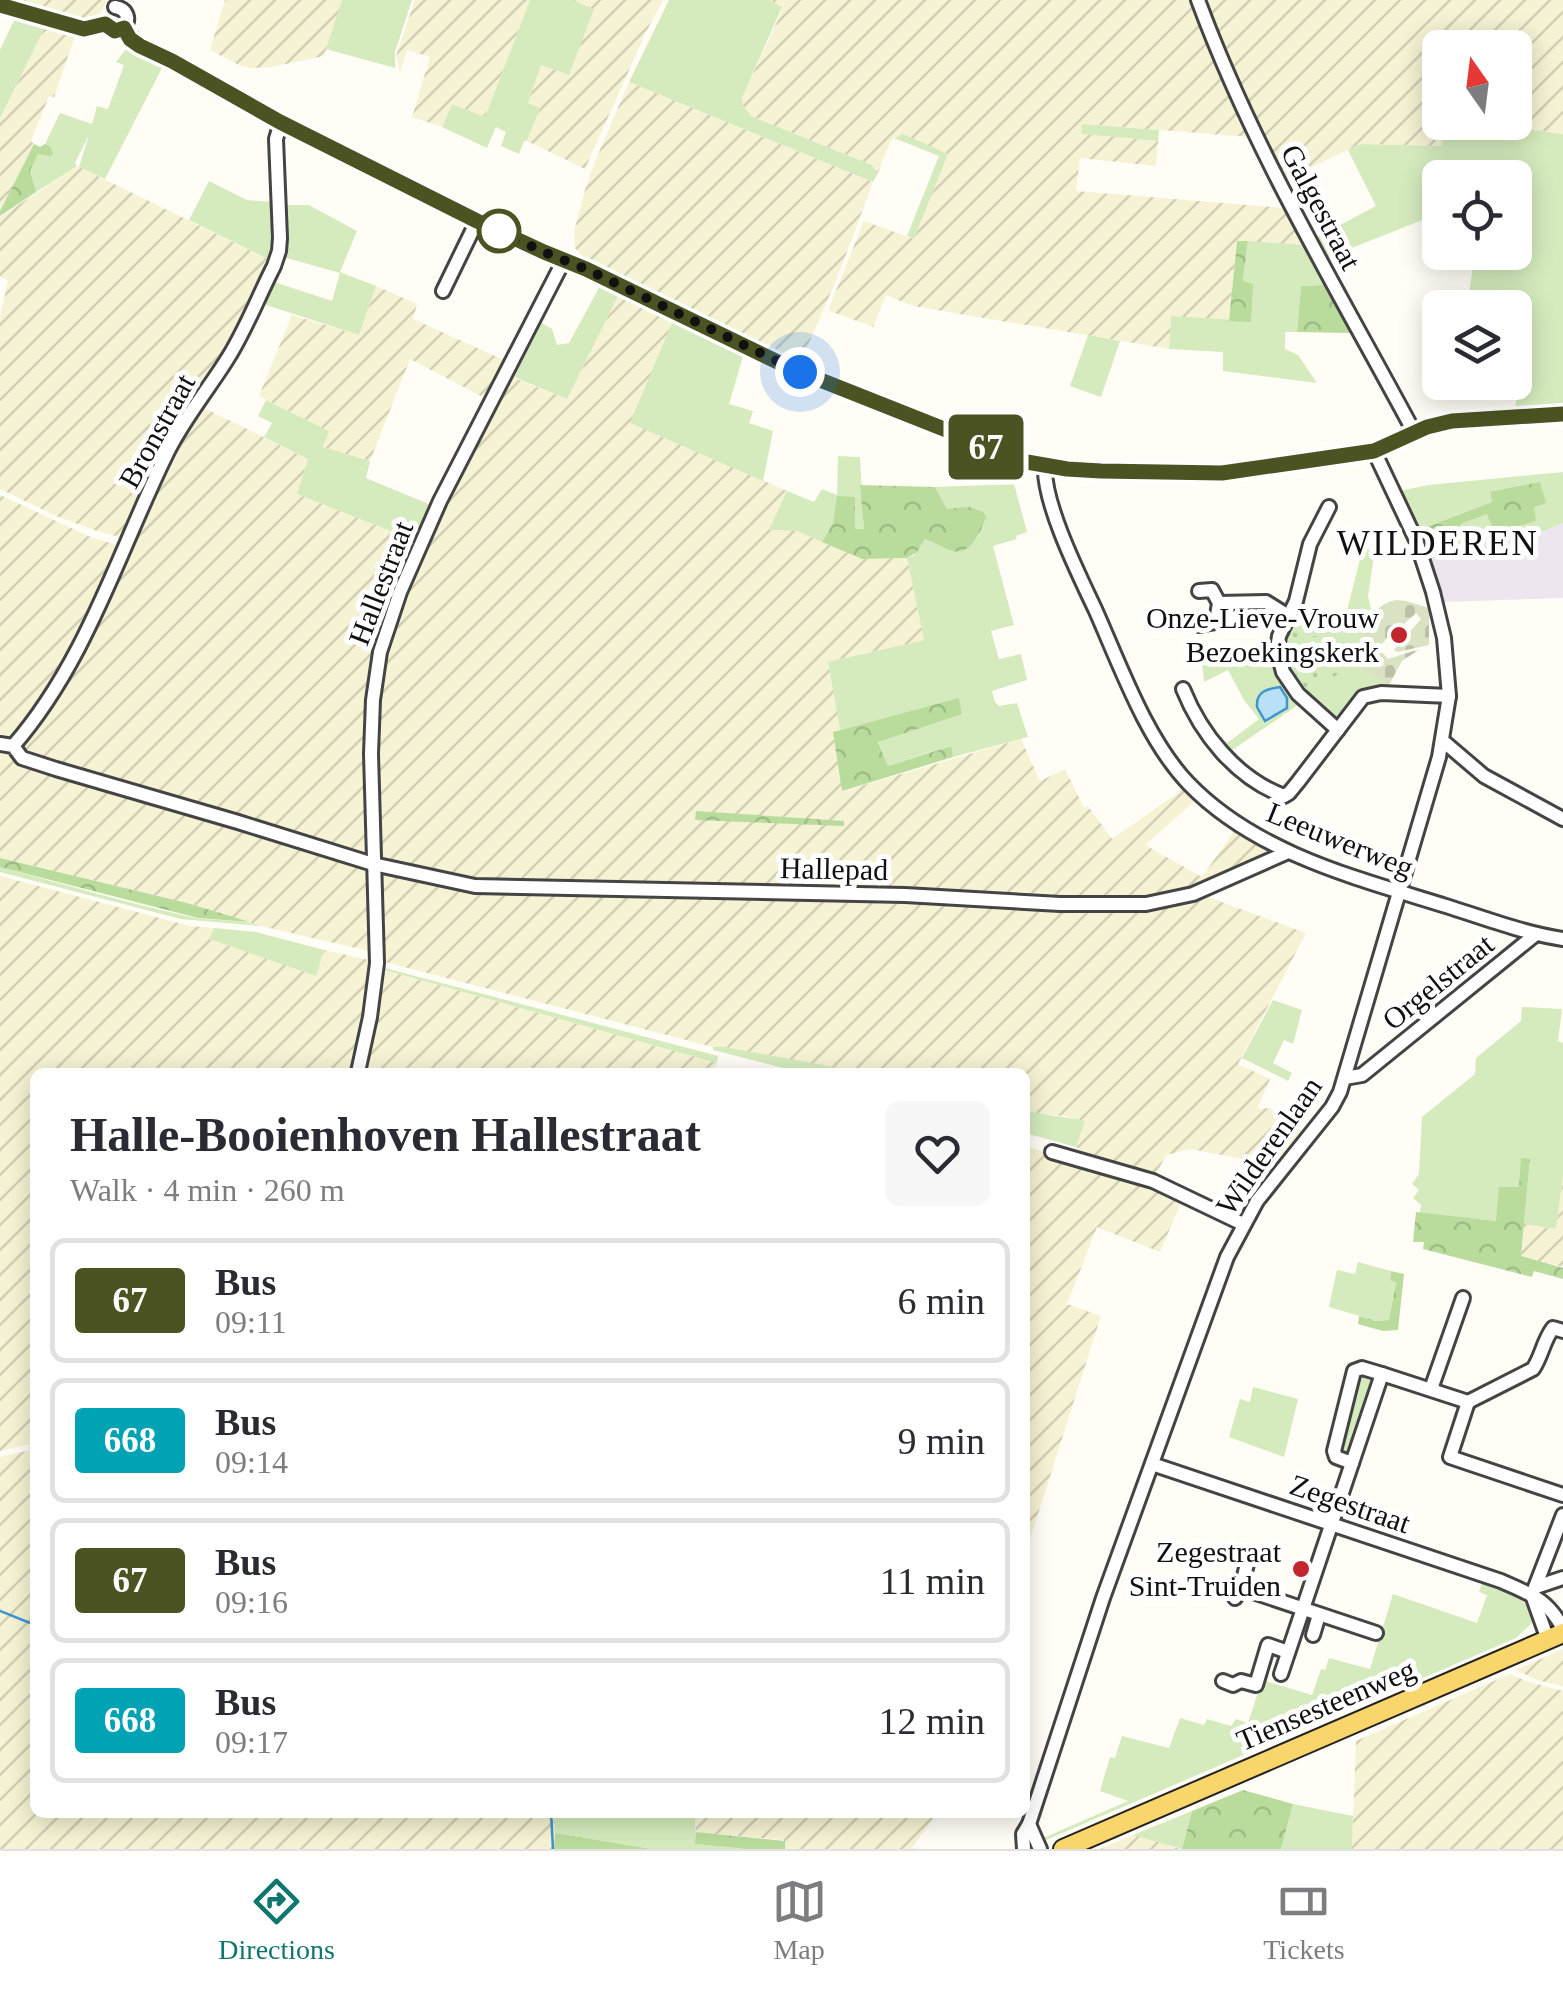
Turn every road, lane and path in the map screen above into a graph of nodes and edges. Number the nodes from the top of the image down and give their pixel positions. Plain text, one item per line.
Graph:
1 (1198, 0) edge
2 (115, 4) edge
3 (0, 5) edge
4 (105, 24) junction
5 (124, 28) junction
6 (280, 122) junction
7 (477, 221) junction
8 (564, 260) junction
9 (443, 291) dead end
10 (1563, 414) edge
11 (1414, 432) junction
12 (1374, 451) junction
13 (1045, 466) junction
14 (1329, 508) dead end
15 (1199, 591) dead end
16 (1219, 603) junction
17 (1290, 616) junction
18 (1199, 625) dead end
19 (1183, 688) dead end
20 (1449, 696) junction
21 (1338, 730) junction
22 (1442, 741) junction
23 (7, 745) edge
24 (1563, 820) edge
25 (1288, 852) junction
26 (373, 864) junction
27 (1399, 891) junction
28 (1536, 934) junction
29 (1563, 939) edge
30 (359, 1068) edge
31 (1345, 1078) junction
32 (1052, 1152) dead end
33 (1243, 1224) junction
34 (1463, 1298) dead end
35 (1563, 1331) edge
36 (1382, 1374) junction
37 (1431, 1389) junction
38 (1468, 1402) junction
39 (1352, 1463) junction
40 (1152, 1464) junction
41 (1563, 1496) edge
42 (1563, 1515) edge
43 (1331, 1524) junction
44 (1248, 1560) dead end
45 (1563, 1578) edge
46 (1534, 1591) junction
47 (1302, 1609) junction
48 (1320, 1614) junction
49 (1376, 1633) dead end
50 (1558, 1634) edge
51 (1313, 1635) dead end
52 (1288, 1652) junction
53 (1281, 1674) dead end
54 (1223, 1682) dead end
55 (1030, 1824) junction
56 (1024, 1849) edge
57 (1040, 1849) edge
58 (1063, 1849) edge

1 - 11 street, Galgestraat
2 - 4 street
2 - 5 street
3 - 4 street
4 - 5 street
5 - 6 street
6 - 7 street
6 - 23 street, Bronstraat
7 - 8 street
7 - 9 street
8 - 13 street
8 - 26 street, Hallestraat
10 - 11 street
11 - 12 street
12 - 13 street
12 - 20 street, Wilderenlaan
13 - 25 street, Leeuwerweg
14 - 17 street
15 - 16 street
16 - 17 street
16 - 18 street
17 - 21 street
19 - 21 street
20 - 21 street
20 - 22 street, Wilderenlaan
22 - 24 street
22 - 27 street, Wilderenlaan
23 - 26 street, Bronstraat
25 - 26 street, Hallepad
25 - 27 street, Leeuwerweg
26 - 30 street, Hallestraat
27 - 28 street, Leeuwerweg
27 - 31 street, Wilderenlaan
28 - 29 street, Orgelstraat
28 - 31 street, Orgelstraat
31 - 33 street, Wilderenlaan
32 - 33 street
33 - 40 street, Wilderenlaan
34 - 37 street
35 - 38 street
36 - 37 street
36 - 39 street
36 - 39 street
37 - 38 street
38 - 41 street
39 - 43 street
40 - 43 street, Zegestraat
40 - 55 street, Wilderenlaan
42 - 46 street
43 - 46 street, Zegestraat
43 - 47 street
44 - 47 street
45 - 46 street
46 - 50 street
47 - 48 street
47 - 52 street
48 - 49 street
48 - 51 street
50 - 58 main road, Tiensesteenweg
52 - 53 street
52 - 54 street
55 - 56 street, Wilderenlaan
55 - 57 street

